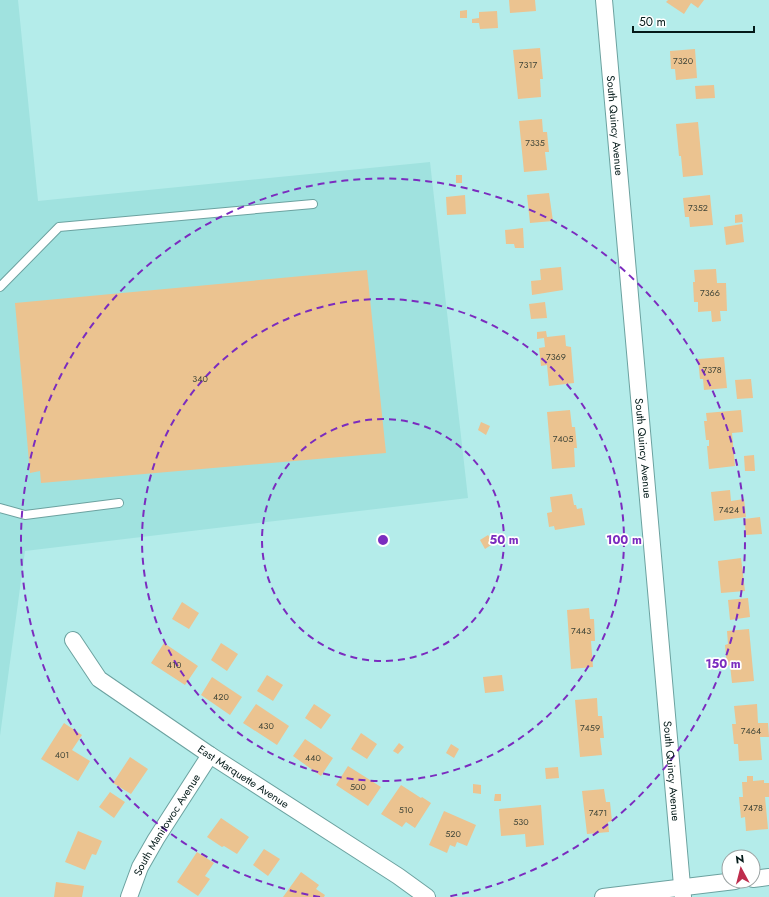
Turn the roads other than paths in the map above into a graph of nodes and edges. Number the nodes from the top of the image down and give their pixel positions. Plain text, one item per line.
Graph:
1 (604, 0) edge
2 (314, 204) dead end
3 (0, 287) edge
4 (119, 503) dead end
5 (0, 508) edge
6 (73, 640) dead end
7 (210, 755) junction
8 (721, 884) edge
9 (682, 892) edge
10 (129, 897) edge
11 (427, 897) edge
12 (602, 897) edge

1 - 9 street, South Quincy Avenue
2 - 3 lane
4 - 5 lane
6 - 7 street, East Marquette Avenue
7 - 10 street, South Manitowoc Avenue
7 - 11 street, East Marquette Avenue
8 - 9 street
9 - 12 street

